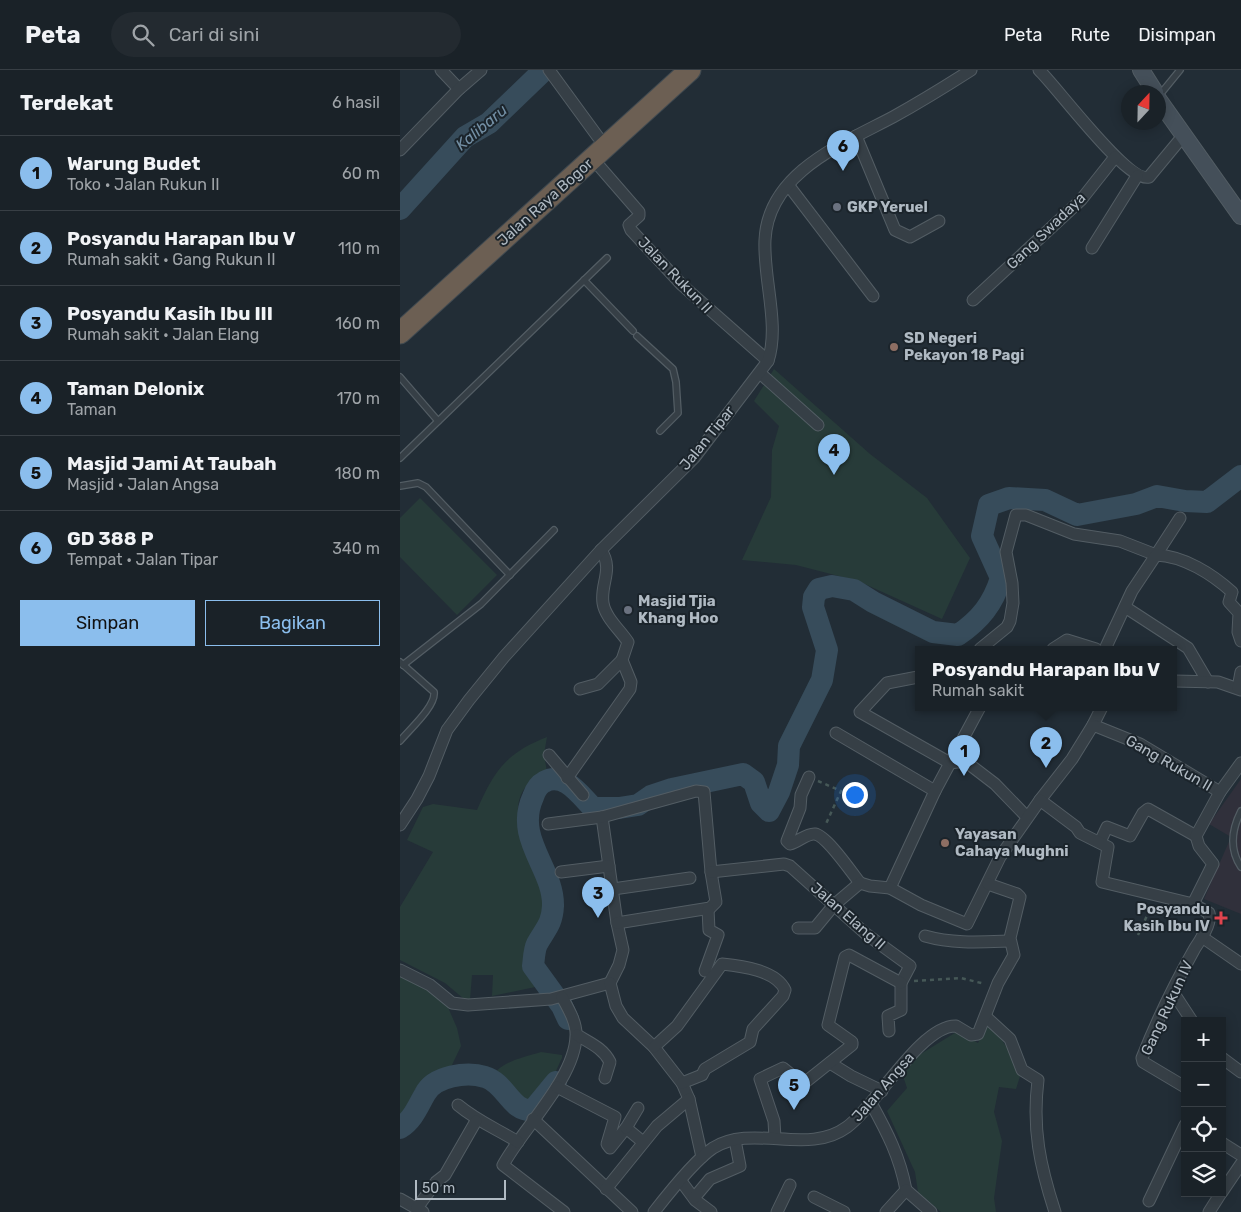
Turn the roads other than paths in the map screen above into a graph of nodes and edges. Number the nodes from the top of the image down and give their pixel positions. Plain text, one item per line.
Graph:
1 (441, 70) edge
2 (480, 70) edge
3 (671, 70) edge
4 (690, 70) edge
5 (971, 70) edge
6 (1039, 70) edge
7 (1141, 70) edge
8 (1180, 70) edge
9 (551, 73) edge
10 (1151, 85) edge
11 (1166, 88) edge
12 (459, 89) junction
13 (1166, 110) edge
14 (856, 136) junction
15 (1183, 136) junction
16 (598, 137) junction
17 (400, 150) edge
18 (1115, 157) junction
19 (593, 158) junction
20 (1137, 176) junction
21 (789, 186) junction
22 (1241, 216) edge
23 (939, 221) dead end
24 (511, 224) junction
25 (1092, 248) dead end
26 (607, 258) dead end
27 (584, 280) junction
28 (873, 296) dead end
29 (973, 300) dead end
30 (400, 316) edge
31 (400, 333) edge
32 (768, 361) junction
33 (760, 374) junction
34 (400, 377) edge
35 (438, 421) junction
36 (818, 425) dead end
37 (660, 431) dead end
38 (400, 458) edge
39 (400, 486) edge
40 (1180, 518) dead end
41 (554, 530) dead end
42 (601, 550) junction
43 (1156, 555) junction
44 (510, 575) junction
45 (1125, 607) junction
46 (1241, 642) edge
47 (984, 646) edge
48 (1058, 646) edge
49 (1087, 646) edge
50 (1106, 646) edge
51 (622, 660) junction
52 (402, 663) edge
53 (1241, 672) edge
54 (915, 678) edge
55 (1177, 681) edge
56 (1208, 682) junction
57 (580, 689) dead end
58 (1240, 689) edge
59 (978, 711) edge
60 (1100, 711) edge
61 (1093, 725) junction
62 (836, 733) dead end
63 (400, 741) edge
64 (549, 755) dead end
65 (1241, 763) edge
66 (950, 764) junction
67 (809, 777) road end
68 (567, 778) junction
69 (935, 791) junction
70 (1220, 792) junction
71 (583, 795) dead end
72 (1040, 800) junction
73 (1241, 811) edge
74 (1026, 816) junction
75 (602, 817) junction
76 (548, 824) dead end
77 (400, 825) edge
78 (1196, 836) junction
79 (1100, 842) junction
80 (790, 844) junction
81 (787, 865) junction
82 (609, 866) junction
83 (1241, 867) edge
84 (561, 872) dead end
85 (711, 872) junction
86 (690, 878) dead end
87 (860, 883) junction
88 (988, 884) junction
89 (890, 888) junction
90 (613, 889) junction
91 (1193, 904) junction
92 (712, 905) junction
93 (834, 905) junction
94 (617, 923) junction
95 (798, 928) dead end
96 (925, 936) dead end
97 (1202, 937) junction
98 (1010, 940) junction
99 (1241, 964) edge
100 (400, 970) edge
101 (705, 971) dead end
102 (901, 982) junction
103 (610, 983) junction
104 (1173, 992) junction
105 (558, 998) junction
106 (986, 1017) junction
107 (1189, 1017) edge
108 (889, 1031) dead end
109 (576, 1035) junction
110 (654, 1047) junction
111 (830, 1062) junction
112 (1226, 1064) edge
113 (1241, 1072) edge
114 (605, 1078) dead end
115 (682, 1084) junction
116 (1181, 1084) edge
117 (557, 1087) junction
118 (882, 1091) junction
119 (688, 1099) junction
120 (871, 1103) junction
121 (458, 1106) dead end
122 (638, 1108) dead end
123 (533, 1119) junction
124 (476, 1120) junction
125 (626, 1128) junction
126 (1181, 1133) edge
127 (775, 1138) junction
128 (735, 1140) junction
129 (518, 1142) junction
130 (643, 1142) junction
131 (1226, 1146) edge
132 (1241, 1155) edge
133 (702, 1157) junction
134 (1241, 1164) edge
135 (681, 1181) junction
136 (790, 1185) dead end
137 (1226, 1186) edge
138 (606, 1189) junction
139 (906, 1190) junction
140 (814, 1196) dead end
141 (1218, 1197) edge
142 (694, 1198) junction
143 (400, 1199) edge
144 (1149, 1201) dead end
145 (622, 1202) junction
146 (420, 1210) edge
147 (564, 1212) edge
148 (615, 1212) edge
149 (632, 1212) edge
150 (654, 1212) edge
151 (711, 1212) edge
152 (777, 1212) edge
153 (844, 1212) edge
154 (886, 1212) edge
155 (931, 1212) edge
156 (1055, 1212) edge
157 (1208, 1212) edge

1 - 12 street
2 - 12 street
3 - 16 highway, Jalan Raya Bogor
4 - 19 highway, Jalan Raya Bogor
5 - 14 street, Jalan Tipar
6 - 18 street
7 - 10 street
8 - 11 lane
9 - 16 street
12 - 17 street
13 - 15 street
14 - 21 street, Jalan Tipar
14 - 23 street
15 - 20 street
15 - 22 street
16 - 24 highway, Jalan Raya Bogor
18 - 20 street
18 - 29 street, Gang Swadaya
19 - 24 highway, Jalan Raya Bogor
19 - 32 street, Jalan Rukun II
20 - 25 street
21 - 28 street
21 - 32 street, Jalan Tipar
24 - 30 highway, Jalan Raya Bogor
24 - 31 highway, Jalan Raya Bogor
26 - 27 lane
27 - 35 lane
27 - 37 lane
32 - 33 street, Jalan Tipar
33 - 36 street
33 - 42 street, Jalan Tipar
34 - 35 lane
35 - 38 lane
39 - 44 lane
40 - 43 street
41 - 44 lane
42 - 51 street
42 - 77 street, Jalan Tipar
43 - 45 street
43 - 46 street
43 - 47 street
44 - 52 lane
45 - 50 street
45 - 56 street
48 - 49 street
51 - 57 street
51 - 68 street
52 - 63 lane
53 - 58 street
54 - 66 street
55 - 56 street
56 - 58 street
59 - 66 street
60 - 61 street
61 - 70 street, Gang Rukun II
61 - 72 street
62 - 69 street
64 - 68 street
65 - 70 street
66 - 69 street
66 - 74 street
67 - 80 street
68 - 71 street
69 - 89 street
70 - 78 street
72 - 74 street
72 - 79 street
73 - 83 lane
74 - 88 street
75 - 76 street
75 - 82 street
75 - 85 street
78 - 79 street
78 - 91 street
79 - 91 street
80 - 81 street
80 - 87 street
81 - 85 street
81 - 93 street, Jalan Elang II
82 - 84 street
82 - 90 street
85 - 92 street
86 - 90 street
87 - 89 street
87 - 93 street
88 - 89 street
88 - 98 street, Jalan Angsa
90 - 94 street
91 - 97 street, Gang Rukun IV
92 - 94 street
92 - 101 street
93 - 95 street
93 - 102 street, Jalan Elang II
94 - 103 street
96 - 98 street
97 - 99 street
97 - 104 street, Gang Rukun IV
98 - 106 street, Jalan Angsa
100 - 105 street
102 - 108 street, Jalan Elang II
102 - 111 street
103 - 105 street
103 - 110 street
104 - 107 street
104 - 116 street, Gang Rukun IV
105 - 109 street
106 - 118 street, Jalan Angsa
106 - 156 street
109 - 114 street
109 - 117 street
110 - 115 street
110 - 115 street
111 - 118 street
111 - 127 street
112 - 113 street
115 - 119 street
117 - 123 street
117 - 125 street
118 - 120 street, Jalan Angsa
119 - 130 street
119 - 133 street
120 - 127 street, Jalan Angsa
120 - 139 street
121 - 124 street
122 - 125 street
123 - 129 street
123 - 138 street
124 - 129 street
124 - 146 street
125 - 130 street
126 - 144 street
127 - 128 street, Jalan Angsa
128 - 133 street, Jalan Angsa
128 - 142 street
129 - 147 street
130 - 138 street
131 - 132 street
133 - 135 street, Jalan Angsa
134 - 137 street
135 - 142 street
135 - 150 street, Jalan Angsa
136 - 152 street
138 - 145 street
139 - 154 street
139 - 155 street
140 - 153 street
141 - 157 street
142 - 151 street
143 - 146 street
145 - 148 street
145 - 149 street

